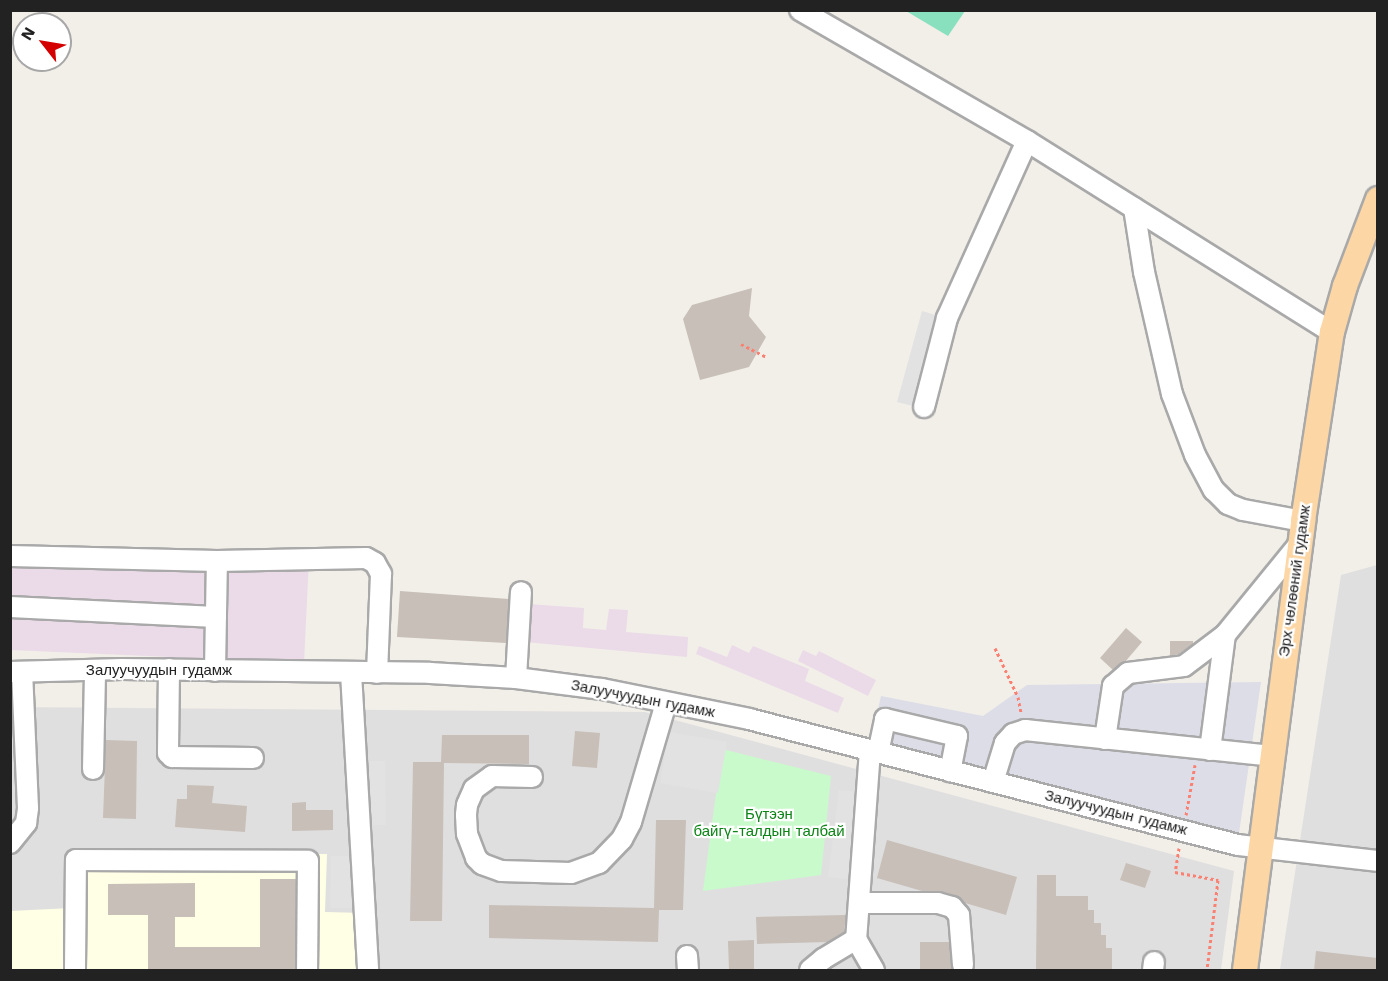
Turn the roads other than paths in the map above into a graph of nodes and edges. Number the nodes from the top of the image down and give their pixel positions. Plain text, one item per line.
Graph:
1 (800, 10) edge
2 (1027, 141) junction
3 (1377, 200) edge
4 (1134, 208) junction
5 (1332, 332) junction
6 (924, 407) dead end
7 (1301, 532) junction
8 (10, 556) edge
9 (217, 561) junction
10 (521, 592) dead end
11 (10, 607) edge
12 (216, 617) junction
13 (1225, 635) junction
14 (169, 669) junction
15 (95, 670) junction
16 (215, 670) junction
17 (16, 672) edge
18 (351, 673) junction
19 (377, 673) junction
20 (516, 678) junction
21 (666, 703) junction
22 (1105, 739) junction
23 (1204, 749) junction
24 (874, 752) junction
25 (1272, 756) junction
26 (253, 758) dead end
27 (93, 769) dead end
28 (950, 771) junction
29 (532, 777) dead end
30 (993, 782) junction
31 (10, 843) edge
32 (1260, 849) junction
33 (1377, 861) edge
34 (859, 903) junction
35 (856, 939) junction
36 (963, 965) dead end
37 (75, 970) edge
38 (307, 970) edge
39 (368, 970) edge
40 (810, 970) edge
41 (874, 970) edge
42 (1245, 970) edge

1 - 2 street
2 - 4 street
2 - 6 street
3 - 5 main road, Эрх чөлөөний гудамж
4 - 5 street
4 - 7 street
5 - 7 main road, Эрх чөлөөний гудамж
7 - 13 street
7 - 25 main road, Эрх чөлөөний гудамж
8 - 9 street
9 - 12 street
9 - 19 street
10 - 20 street
11 - 12 street
12 - 16 street
13 - 22 street
13 - 23 street
14 - 15 street, Залуучуудын гудамж
14 - 16 street, Залуучуудын гудамж
14 - 26 street
15 - 17 street, Залуучуудын гудамж
15 - 27 street
16 - 18 street, Залуучуудын гудамж
17 - 31 street
18 - 19 street, Залуучуудын гудамж
18 - 39 street
19 - 20 street, Залуучуудын гудамж
20 - 21 street, Залуучуудын гудамж
21 - 24 street, Залуучуудын гудамж
21 - 29 street
22 - 23 street
22 - 30 street
23 - 25 street
24 - 28 street, Залуучуудын гудамж
24 - 28 street
24 - 34 street
25 - 32 main road, Эрх чөлөөний гудамж
28 - 30 street, Залуучуудын гудамж
30 - 32 street, Залуучуудын гудамж
32 - 33 street, Залуучуудын гудамж
32 - 42 main road, Эрх чөлөөний гудамж
34 - 35 street
34 - 36 street
35 - 40 street
35 - 41 street
37 - 38 street

